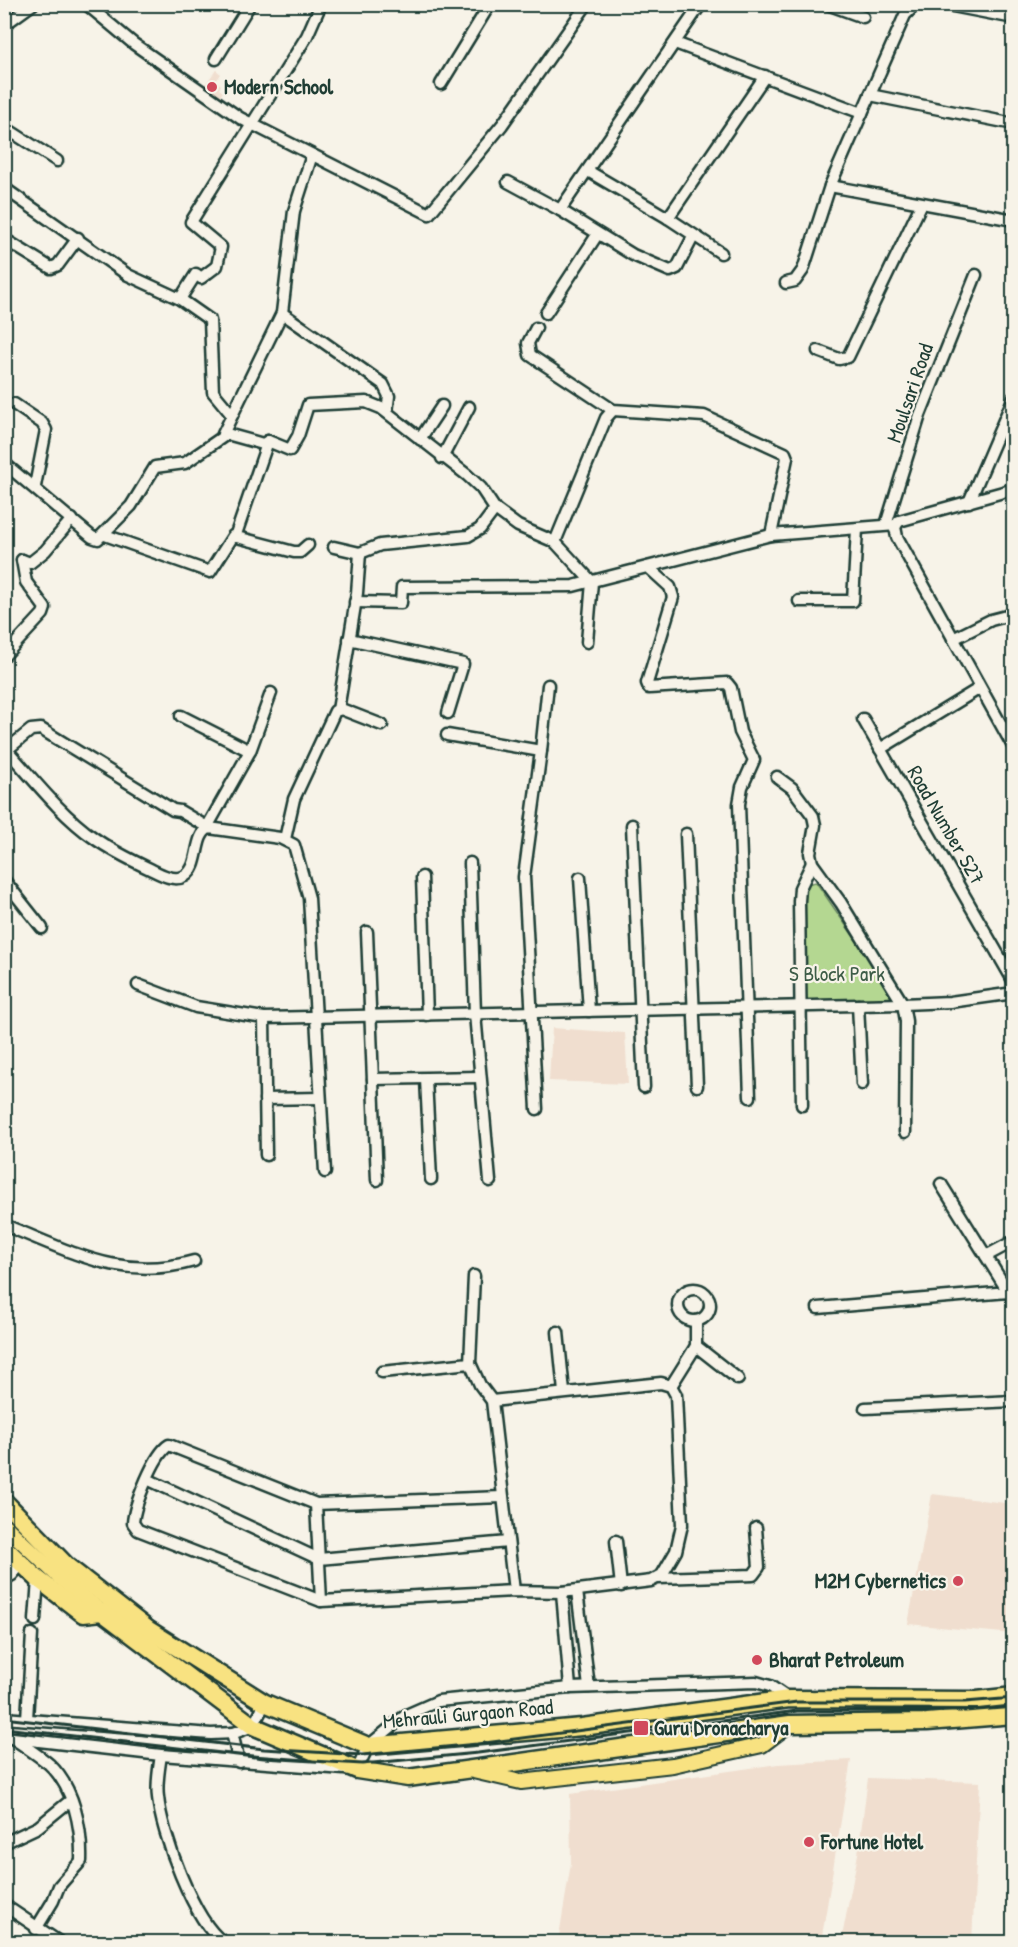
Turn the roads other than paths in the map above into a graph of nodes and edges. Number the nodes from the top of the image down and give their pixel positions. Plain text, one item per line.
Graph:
1 (33, 4) edge
2 (86, 4) edge
3 (250, 4) edge
4 (321, 4) edge
5 (490, 4) edge
6 (587, 4) edge
7 (701, 4) edge
8 (827, 4) edge
9 (916, 4) edge
10 (942, 4) edge
11 (978, 7) edge
12 (863, 17) dead end
13 (1014, 18) edge
14 (4, 25) edge
15 (675, 43) junction
16 (216, 58) dead end
17 (765, 76) junction
18 (441, 84) dead end
19 (870, 95) junction
20 (862, 113) junction
21 (252, 124) junction
22 (1014, 124) edge
23 (4, 127) edge
24 (312, 155) junction
25 (57, 161) dead end
26 (588, 171) junction
27 (508, 182) dead end
28 (830, 186) junction
29 (4, 188) edge
30 (921, 205) junction
31 (560, 210) junction
32 (668, 218) junction
33 (1014, 220) edge
34 (597, 235) junction
35 (693, 237) junction
36 (4, 238) edge
37 (78, 238) junction
38 (721, 253) dead end
39 (976, 275) dead end
40 (786, 283) dead end
41 (180, 298) junction
42 (282, 313) junction
43 (546, 313) dead end
44 (536, 328) dead end
45 (818, 351) dead end
46 (1014, 397) edge
47 (14, 404) dead end
48 (442, 406) dead end
49 (469, 407) dead end
50 (613, 410) junction
51 (387, 412) junction
52 (232, 415) junction
53 (223, 434) junction
54 (420, 439) junction
55 (268, 441) junction
56 (442, 458) junction
57 (4, 463) edge
58 (35, 486) junction
59 (1014, 489) edge
60 (969, 502) junction
61 (495, 509) junction
62 (72, 519) junction
63 (891, 525) junction
64 (857, 529) junction
65 (105, 535) junction
66 (771, 536) junction
67 (235, 537) junction
68 (555, 542) junction
69 (308, 545) dead end
70 (334, 547) dead end
71 (360, 553) junction
72 (648, 567) junction
73 (592, 582) junction
74 (799, 601) dead end
75 (355, 602) junction
76 (1014, 614) edge
77 (349, 639) junction
78 (953, 639) junction
79 (587, 642) dead end
80 (4, 656) edge
81 (548, 685) dead end
82 (980, 688) junction
83 (271, 693) dead end
84 (338, 710) junction
85 (448, 713) dead end
86 (181, 716) dead end
87 (863, 719) dead end
88 (382, 725) dead end
89 (447, 735) dead end
90 (880, 748) junction
91 (1014, 748) edge
92 (6, 751) edge
93 (250, 751) junction
94 (541, 751) junction
95 (777, 777) dead end
96 (632, 825) dead end
97 (206, 828) junction
98 (686, 834) dead end
99 (285, 839) junction
100 (471, 863) dead end
101 (812, 863) junction
102 (422, 877) dead end
103 (580, 878) dead end
104 (4, 880) edge
105 (42, 928) dead end
106 (367, 932) dead end
107 (1014, 982) edge
108 (138, 985) dead end
109 (1014, 993) edge
110 (903, 1004) junction
111 (858, 1005) junction
112 (800, 1006) junction
113 (747, 1007) junction
114 (692, 1009) junction
115 (642, 1010) junction
116 (589, 1011) junction
117 (531, 1012) junction
118 (475, 1014) junction
119 (428, 1015) junction
120 (372, 1016) junction
121 (316, 1017) junction
122 (264, 1018) junction
123 (480, 1077) junction
124 (373, 1079) junction
125 (426, 1079) junction
126 (862, 1084) dead end
127 (697, 1086) dead end
128 (644, 1087) dead end
129 (750, 1097) dead end
130 (320, 1098) junction
131 (265, 1099) junction
132 (802, 1105) dead end
133 (537, 1109) dead end
134 (905, 1132) dead end
135 (266, 1155) dead end
136 (325, 1172) dead end
137 (430, 1179) dead end
138 (377, 1180) dead end
139 (490, 1181) dead end
140 (941, 1184) dead end
141 (4, 1225) edge
142 (1014, 1241) edge
143 (986, 1256) junction
144 (194, 1261) dead end
145 (474, 1276) dead end
146 (1011, 1297) edge
147 (818, 1308) dead end
148 (696, 1322) dead end
149 (558, 1332) dead end
150 (696, 1346) junction
151 (470, 1363) junction
152 (382, 1372) dead end
153 (738, 1379) dead end
154 (671, 1386) junction
155 (564, 1392) junction
156 (492, 1401) junction
157 (1014, 1401) edge
158 (865, 1408) dead end
159 (147, 1479) junction
160 (502, 1497) junction
161 (4, 1501) edge
162 (316, 1504) junction
163 (4, 1525) edge
164 (756, 1528) dead end
165 (615, 1541) dead end
166 (508, 1542) junction
167 (4, 1547) edge
168 (319, 1559) junction
169 (22, 1563) junction
170 (658, 1578) junction
171 (4, 1579) edge
172 (38, 1579) junction
173 (621, 1586) junction
174 (514, 1591) junction
175 (577, 1591) junction
176 (562, 1592) junction
177 (321, 1601) junction
178 (102, 1612) junction
179 (35, 1620) dead end
180 (32, 1634) dead end
181 (589, 1687) junction
182 (570, 1688) junction
183 (1014, 1696) edge
184 (789, 1699) junction
185 (265, 1703) junction
186 (1014, 1715) edge
187 (5, 1718) edge
188 (27, 1719) junction
189 (254, 1726) junction
190 (232, 1733) junction
191 (7, 1737) edge
192 (368, 1746) junction
193 (160, 1755) junction
194 (239, 1762) junction
195 (357, 1770) junction
196 (72, 1800) junction
197 (4, 1843) edge
198 (4, 1905) edge
199 (36, 1929) junction
200 (58, 1942) edge
201 (223, 1942) edge

1 - 14 street
2 - 21 street
3 - 16 street
4 - 21 street
5 - 18 street
6 - 24 street
7 - 15 street
8 - 12 street
9 - 19 street
10 - 11 street
11 - 13 street
15 - 17 street
15 - 26 street
17 - 20 street
17 - 32 street
19 - 20 street
19 - 22 street
20 - 28 street
21 - 24 street
21 - 41 street
23 - 25 street
24 - 42 street
26 - 31 street
26 - 32 street
27 - 31 street
28 - 30 street
28 - 40 street
29 - 37 street
30 - 33 street
30 - 45 street
31 - 34 street
32 - 35 street
34 - 35 street
34 - 43 street
35 - 38 street
36 - 37 street
37 - 41 street
39 - 63 street, Moulsari Road
41 - 52 street
42 - 51 street
42 - 52 street
44 - 50 street
46 - 60 street
47 - 58 street
48 - 54 street
49 - 56 street
50 - 66 street
50 - 68 street
51 - 54 street
51 - 55 street
52 - 53 street
53 - 55 street
53 - 65 street
54 - 56 street
55 - 67 street
56 - 61 street
57 - 58 street
58 - 62 street
59 - 60 street
60 - 63 street
61 - 68 street
61 - 71 street
62 - 65 street
62 - 80 street
63 - 64 street
63 - 78 street
64 - 66 street
64 - 74 street
65 - 67 street
66 - 72 street
67 - 69 street
68 - 73 street
70 - 71 street
71 - 75 street
72 - 73 street
72 - 113 street
73 - 75 street
73 - 79 street
75 - 77 street
76 - 78 street
77 - 84 street
77 - 85 street
78 - 82 street
81 - 94 street
82 - 90 street
82 - 91 street
83 - 93 street
84 - 88 street
84 - 99 street
86 - 93 street
87 - 90 street, Road Number S27
89 - 94 street
90 - 107 street, Road Number S27
92 - 97 street
92 - 97 street
93 - 97 street
94 - 117 street
95 - 101 street
96 - 115 street
97 - 99 street
98 - 114 street
99 - 121 street
100 - 118 street
101 - 110 street
101 - 112 street
102 - 119 street
103 - 116 street
104 - 105 street
106 - 120 street
108 - 122 street
109 - 110 street
110 - 111 street
110 - 134 street
111 - 112 street
111 - 126 street
112 - 113 street
112 - 132 street
113 - 114 street
113 - 129 street
114 - 115 street
114 - 127 street
115 - 116 street
115 - 128 street
116 - 117 street
117 - 118 street
117 - 133 street
118 - 119 street
118 - 123 street
119 - 120 street
120 - 121 street
120 - 124 street
121 - 122 street
121 - 130 street
122 - 131 street
123 - 125 street
123 - 139 street
124 - 125 street
124 - 138 street
125 - 137 street
130 - 131 street
130 - 136 street
131 - 135 street
140 - 143 street
141 - 144 street
142 - 143 street
143 - 146 street
145 - 151 street
146 - 147 street
148 - 150 street
149 - 155 street
150 - 153 street
150 - 154 street
151 - 152 street
151 - 156 street
154 - 155 street
154 - 170 street
155 - 156 street
156 - 160 street
157 - 158 street
159 - 162 street
159 - 168 street
159 - 177 street
160 - 162 street
160 - 166 street
161 - 185 highway, Mehrauli Gurgaon Road
162 - 168 street
163 - 178 main road
164 - 170 street
165 - 173 street
166 - 168 street
166 - 174 street
167 - 169 highway
168 - 177 street
169 - 171 street
169 - 172 highway
170 - 173 street
172 - 178 highway
172 - 179 street
173 - 175 street
174 - 176 street
174 - 177 street
175 - 176 street
175 - 181 street
176 - 182 street
178 - 189 highway
180 - 188 street
181 - 182 street
181 - 184 street
182 - 192 street
183 - 184 highway, Mehrauli Gurgaon Road
184 - 192 highway, Mehrauli Gurgaon Road
185 - 189 street
185 - 192 highway, Mehrauli Gurgaon Road
186 - 195 highway
187 - 188 street
187 - 191 street
188 - 190 street
189 - 190 street
189 - 195 highway
190 - 194 street
191 - 193 street
191 - 196 street
192 - 195 street
193 - 194 street
193 - 201 street
194 - 195 street
196 - 197 street
196 - 199 street
198 - 199 street
199 - 200 street

